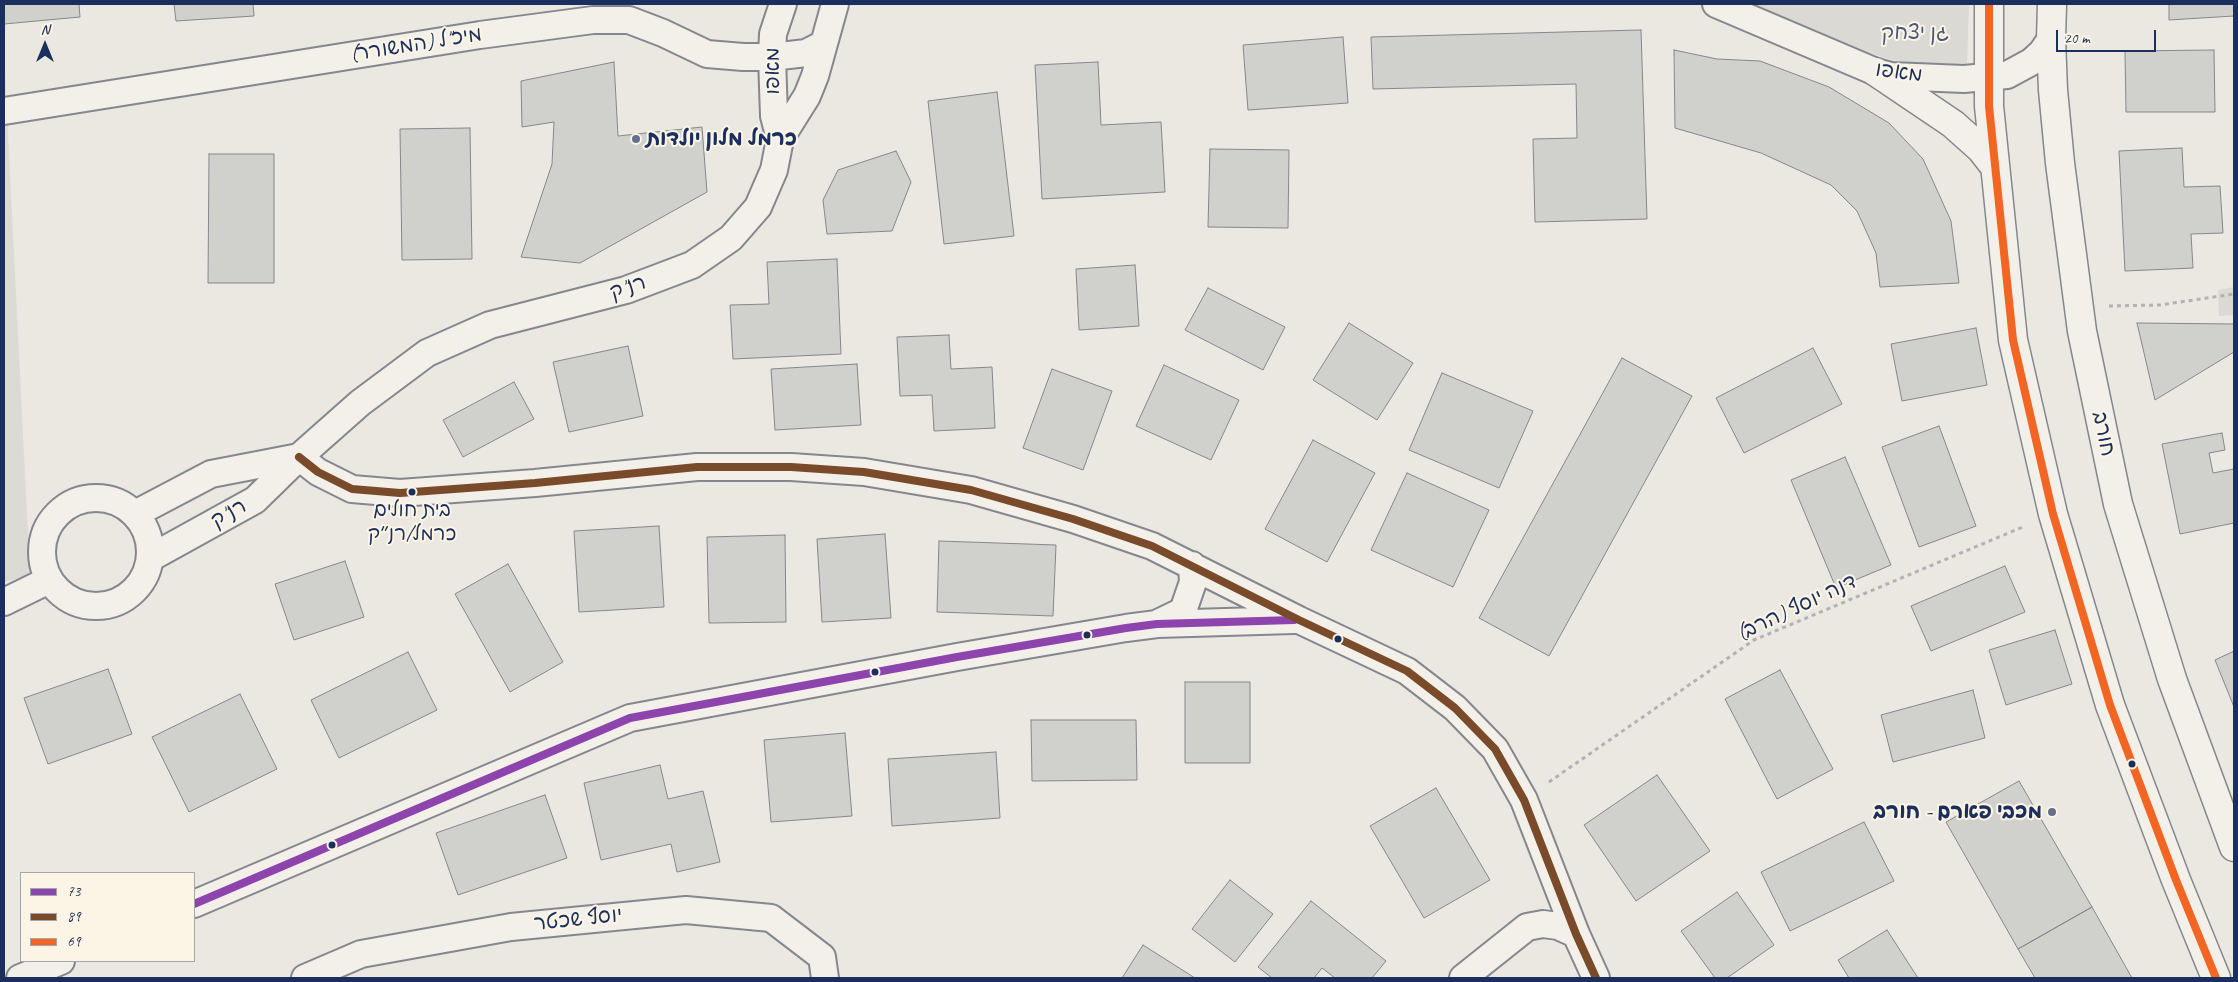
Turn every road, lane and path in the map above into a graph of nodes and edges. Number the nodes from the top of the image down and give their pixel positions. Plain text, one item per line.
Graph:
1 (783, 4) edge
2 (1716, 4) edge
3 (1989, 4) edge
4 (2052, 4) edge
5 (837, 5) edge
6 (2051, 39) junction
7 (822, 45) junction
8 (772, 57) junction
9 (1876, 72) junction
10 (1987, 78) junction
11 (4, 111) edge
12 (780, 139) junction
13 (1995, 168) junction
14 (2234, 294) edge
15 (2079, 306) junction
16 (299, 457) junction
17 (135, 514) junction
18 (2053, 514) junction
19 (150, 558) junction
20 (1192, 565) junction
21 (49, 580) junction
22 (4, 602) edge
23 (1300, 620) junction
24 (1157, 624) junction
25 (1524, 800) junction
26 (2234, 847) edge
27 (195, 904) edge
28 (1576, 934) junction
29 (59, 962) edge
30 (20, 978) edge
31 (305, 978) edge
32 (825, 978) edge
33 (1463, 978) edge
34 (1596, 978) edge
35 (2216, 978) edge

1 - 8 street, מאפו
2 - 9 street, מאפו
3 - 10 main road
4 - 6 main road, חורב
5 - 7 street, רנ"ק
6 - 10 street, מאפו
6 - 15 main road, חורב
7 - 8 street, מיכ"ל (המשורר)
7 - 12 street, רנ"ק
8 - 11 street, מיכ"ל (המשורר)
8 - 12 street, מאפו
9 - 10 street, מאפו
9 - 13 main road
10 - 13 main road
12 - 16 street, רנ"ק
13 - 18 main road
14 - 15 path
15 - 26 main road, חורב
16 - 17 street, רנ"ק
16 - 19 street, רנ"ק
16 - 20 street
17 - 19 street
17 - 21 street
18 - 25 path, דנה יוסף (הרב)
18 - 35 main road
19 - 21 street
20 - 23 street
20 - 24 street
21 - 22 street
23 - 24 street
23 - 25 street
24 - 27 street
25 - 28 street
28 - 33 street
28 - 34 street
29 - 30 street
31 - 32 street, יוסף שכטר

